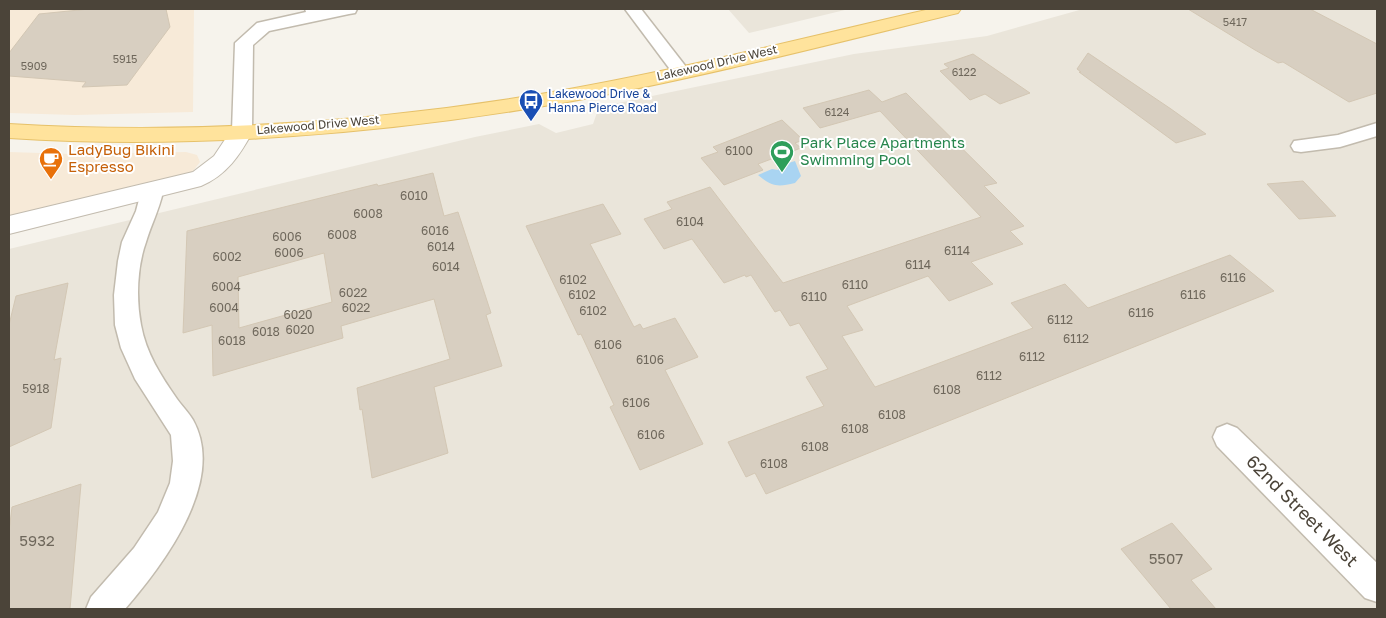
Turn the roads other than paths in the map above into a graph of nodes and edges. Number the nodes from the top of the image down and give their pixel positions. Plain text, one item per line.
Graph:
1 (349, 9) edge
2 (634, 9) edge
3 (952, 9) edge
4 (314, 12) edge
5 (681, 72) junction
6 (1377, 129) edge
7 (9, 131) edge
8 (242, 132) junction
9 (1301, 146) dead end
10 (152, 192) junction
11 (9, 225) edge
12 (1227, 437) dead end
13 (1377, 586) edge
14 (103, 609) edge

1 - 4 street
2 - 5 street
3 - 5 main road, Lakewood Drive West
4 - 8 street
5 - 8 main road, Lakewood Drive West
6 - 9 street
7 - 8 main road, Lakewood Drive West
8 - 10 street
10 - 11 street
10 - 14 street
12 - 13 street, 62nd Street West

